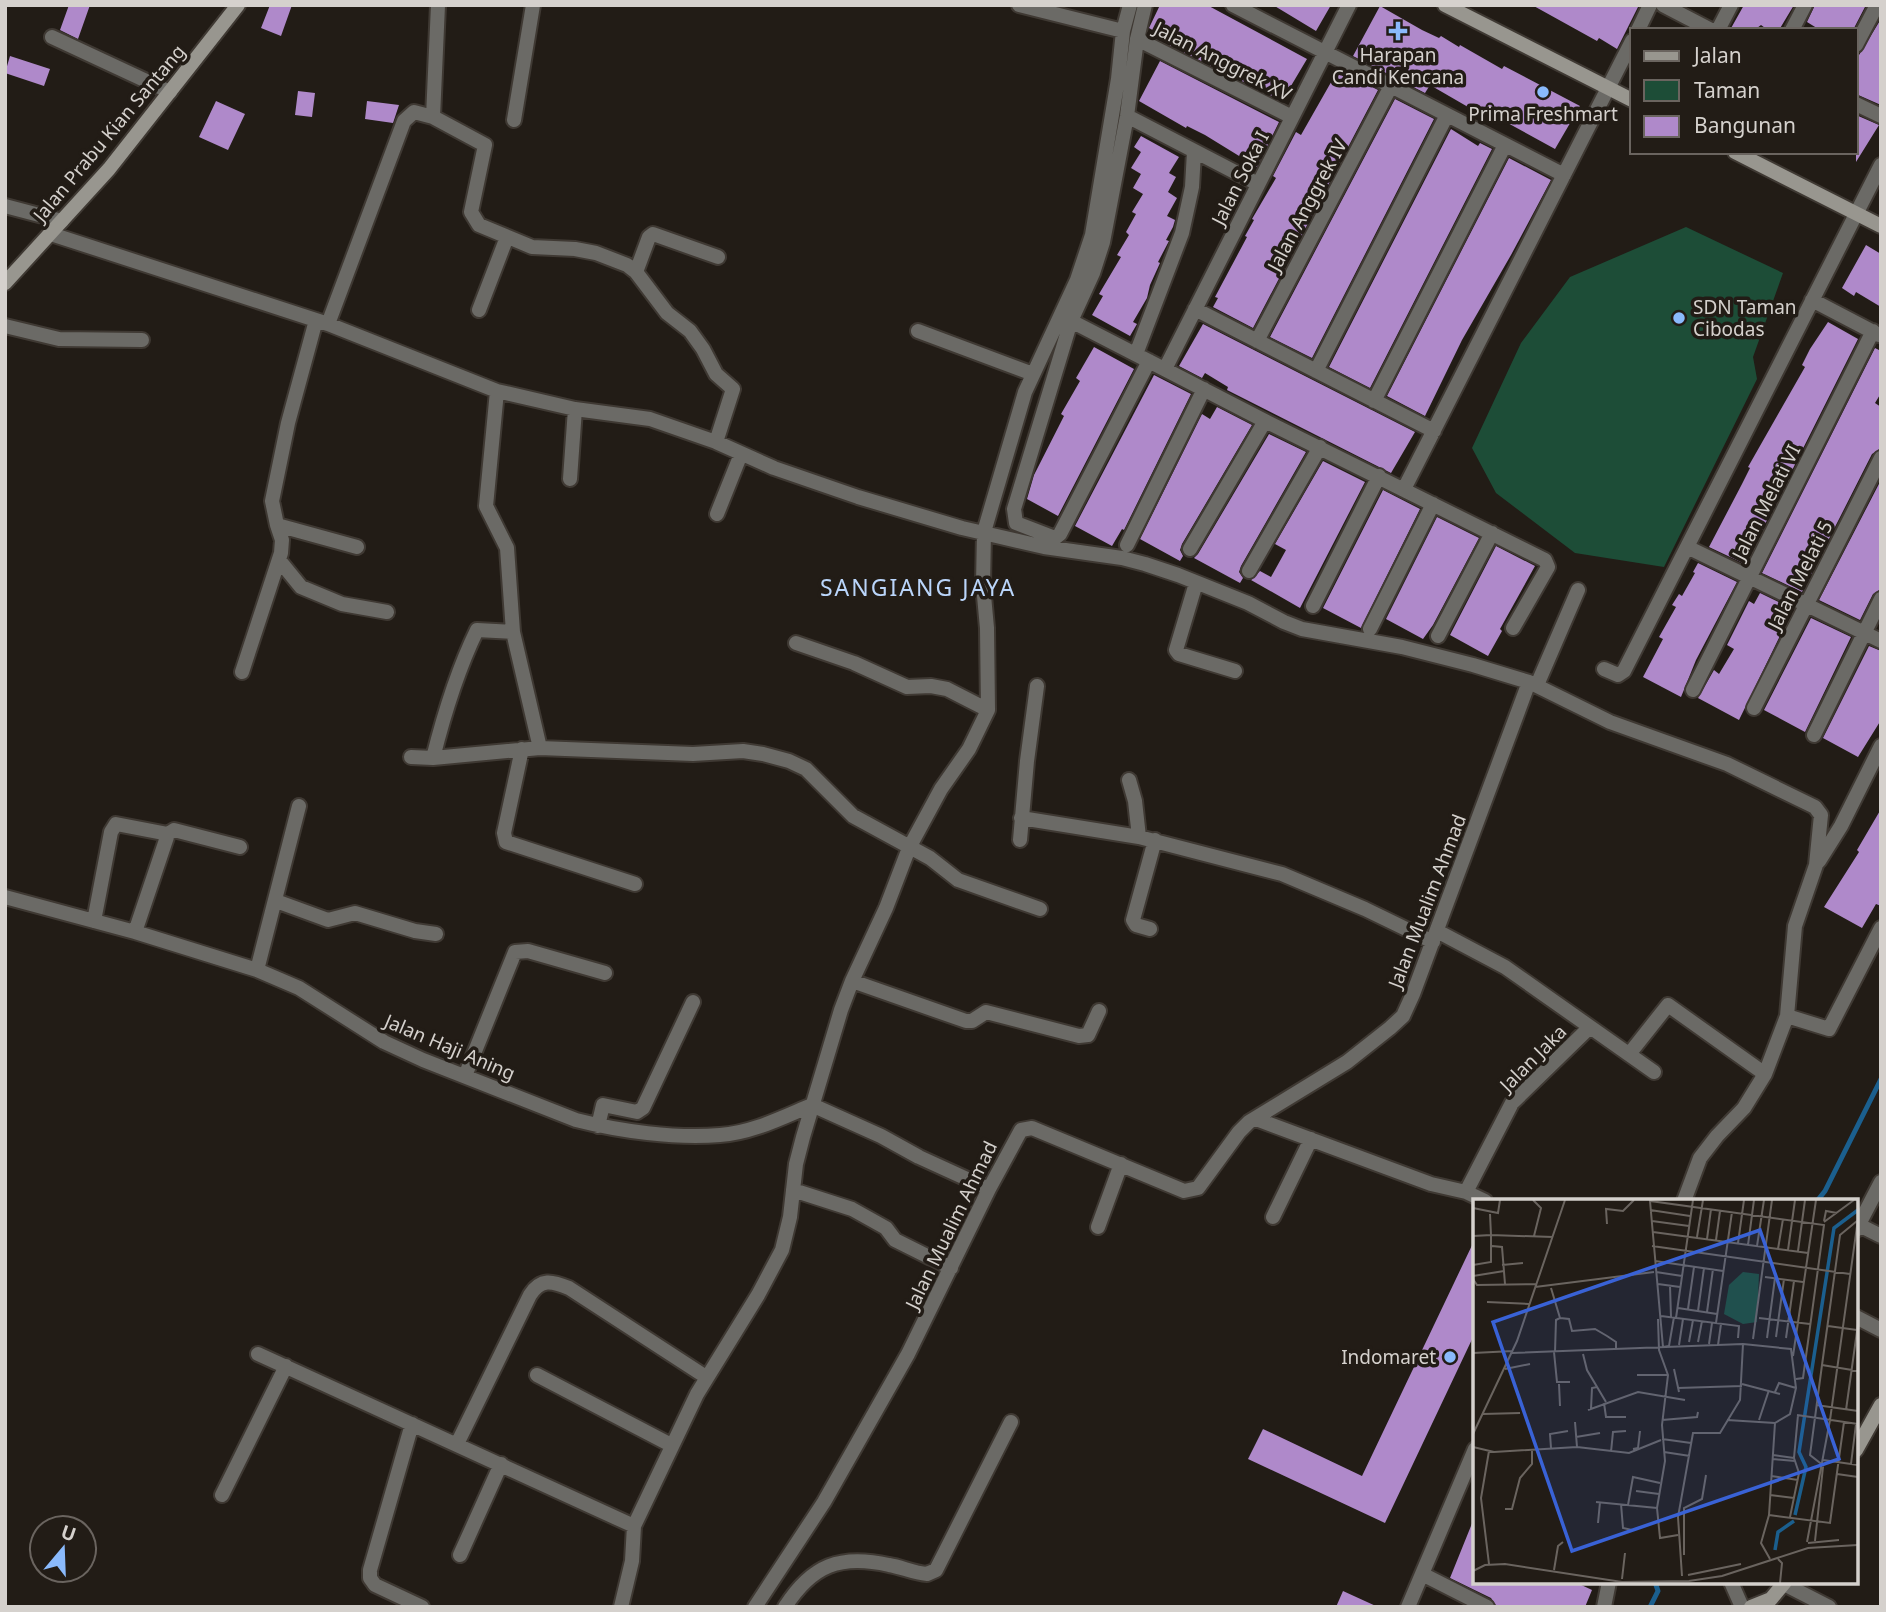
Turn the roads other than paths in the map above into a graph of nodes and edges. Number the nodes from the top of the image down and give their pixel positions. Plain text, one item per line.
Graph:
1 (237, 5) edge
2 (439, 5) edge
3 (533, 5) edge
4 (1019, 5) edge
5 (1130, 5) edge
6 (1145, 5) edge
7 (1233, 5) edge
8 (1349, 5) edge
9 (1445, 5) edge
10 (1650, 5) edge
11 (1663, 5) edge
12 (1731, 5) edge
13 (1805, 5) edge
14 (1877, 5) edge
15 (1639, 28) edge
16 (1707, 28) edge
17 (1719, 28) edge
18 (1793, 28) edge
19 (1123, 31) junction
20 (52, 37) dead end
21 (1137, 38) junction
22 (1858, 41) edge
23 (1630, 45) edge
24 (1325, 52) junction
25 (1391, 86) junction
26 (1608, 88) junction
27 (170, 92) junction
28 (1630, 99) edge
29 (1858, 105) edge
30 (1447, 115) junction
31 (1127, 116) junction
32 (1881, 116) edge
33 (433, 117) junction
34 (1292, 117) junction
35 (514, 120) dead end
36 (1505, 145) junction
37 (1194, 152) junction
38 (1739, 154) edge
39 (1881, 165) edge
40 (1564, 175) junction
41 (1258, 184) junction
42 (5, 206) edge
43 (1856, 213) junction
44 (62, 221) junction
45 (1881, 226) edge
46 (51, 234) junction
47 (507, 237) junction
48 (718, 257) dead end
49 (636, 272) junction
50 (5, 282) edge
51 (1812, 300) junction
52 (1195, 309) junction
53 (479, 310) dead end
54 (1071, 321) junction
55 (322, 322) junction
56 (5, 326) edge
57 (918, 331) dead end
58 (1877, 333) edge
59 (142, 340) dead end
60 (1257, 341) junction
61 (1142, 357) junction
62 (1165, 369) junction
63 (1316, 371) junction
64 (1033, 374) junction
65 (1204, 389) junction
66 (497, 391) junction
67 (1374, 401) junction
68 (575, 409) junction
69 (1265, 421) junction
70 (1434, 431) junction
71 (716, 442) junction
72 (1320, 447) junction
73 (741, 454) junction
74 (1881, 458) edge
75 (1379, 476) junction
76 (570, 479) dead end
77 (1405, 489) junction
78 (1433, 504) junction
79 (717, 514) dead end
80 (277, 525) junction
81 (984, 532) junction
82 (1492, 533) junction
83 (1127, 545) dead end
84 (357, 547) dead end
85 (1686, 547) junction
86 (1191, 550) dead end
87 (279, 560) junction
88 (1249, 571) dead end
89 (1749, 578) junction
90 (1196, 583) junction
91 (1578, 590) dead end
92 (1881, 599) edge
93 (1807, 604) junction
94 (1313, 606) dead end
95 (387, 612) dead end
96 (1513, 628) dead end
97 (1370, 629) dead end
98 (513, 632) junction
99 (1863, 632) junction
100 (1437, 636) dead end
101 (1881, 641) edge
102 (796, 643) dead end
103 (1604, 669) dead end
104 (1235, 671) dead end
105 (242, 672) dead end
106 (1533, 684) junction
107 (1037, 686) dead end
108 (1693, 690) dead end
109 (1754, 708) dead end
110 (988, 710) junction
111 (1814, 735) dead end
112 (1881, 746) edge
113 (540, 748) junction
114 (522, 750) junction
115 (411, 757) dead end
116 (433, 758) junction
117 (1129, 780) dead end
118 (299, 806) dead end
119 (1021, 818) junction
120 (168, 834) junction
121 (1139, 837) junction
122 (1020, 840) dead end
123 (1155, 840) junction
124 (240, 847) dead end
125 (909, 848) junction
126 (1816, 865) junction
127 (635, 884) dead end
128 (5, 897) edge
129 (276, 901) junction
130 (1040, 909) dead end
131 (94, 921) junction
132 (1881, 928) edge
133 (1150, 929) dead end
134 (135, 932) junction
135 (436, 934) dead end
136 (1435, 936) junction
137 (257, 970) junction
138 (605, 973) dead end
139 (852, 981) junction
140 (693, 1002) dead end
141 (1099, 1011) dead end
142 (1787, 1016) junction
143 (1590, 1027) junction
144 (1630, 1053) junction
145 (1654, 1072) dead end
146 (1765, 1074) junction
147 (465, 1076) junction
148 (812, 1105) junction
149 (1256, 1119) junction
150 (597, 1126) junction
151 (1311, 1139) junction
152 (1121, 1164) junction
153 (1881, 1182) edge
154 (989, 1189) junction
155 (793, 1190) junction
156 (1466, 1192) junction
157 (1481, 1199) edge
158 (1685, 1199) edge
159 (1273, 1217) dead end
160 (1098, 1227) dead end
161 (1858, 1227) edge
162 (1881, 1236) edge
163 (951, 1268) junction
164 (1858, 1318) edge
165 (1881, 1330) edge
166 (258, 1354) dead end
167 (286, 1366) junction
168 (537, 1375) dead end
169 (706, 1377) junction
170 (1881, 1405) edge
171 (1011, 1422) dead end
172 (412, 1424) junction
173 (457, 1444) junction
174 (671, 1445) junction
175 (1858, 1446) edge
176 (501, 1464) junction
177 (1471, 1468) edge
178 (222, 1495) dead end
179 (634, 1526) junction
180 (460, 1555) dead end
181 (1422, 1574) junction
182 (1609, 1584) edge
183 (1732, 1584) edge
184 (1783, 1584) edge
185 (1786, 1584) edge
186 (1771, 1603) edge
187 (422, 1607) edge
188 (621, 1607) edge
189 (755, 1607) edge
190 (785, 1607) edge
191 (1409, 1607) edge
192 (1488, 1607) edge
193 (1604, 1607) edge
194 (1742, 1607) edge
195 (1751, 1607) edge
196 (1829, 1607) edge

1 - 27 street, Jalan Prabu Kian Santang
2 - 33 street
3 - 35 street
4 - 19 street
5 - 19 street
6 - 21 street
7 - 24 street
8 - 24 street, Jalan Soka I
9 - 26 street
10 - 15 street
11 - 16 street
12 - 17 street
13 - 18 street
14 - 22 street
19 - 64 street
20 - 27 street
21 - 31 street
21 - 34 street, Jalan Anggrek XV
23 - 26 street
24 - 25 street
24 - 34 street, Jalan Soka I
25 - 30 street
25 - 60 street, Jalan Anggrek IV
26 - 28 street
26 - 40 street
27 - 44 street, Jalan Prabu Kian Santang
29 - 32 street
30 - 36 street
30 - 63 street
31 - 37 street
31 - 54 street
33 - 47 street
33 - 55 street
34 - 41 street, Jalan Soka I
36 - 40 street
36 - 67 street
37 - 41 street
37 - 61 street
38 - 43 street
39 - 43 street
40 - 70 street
41 - 52 street, Jalan Soka I
42 - 44 street
43 - 45 street
43 - 51 street
44 - 46 street, Jalan Prabu Kian Santang
46 - 50 street, Jalan Prabu Kian Santang
46 - 55 street
47 - 49 street
47 - 53 street
48 - 49 street
49 - 71 street
51 - 58 street
51 - 85 street
52 - 60 street
52 - 62 street, Jalan Soka I
54 - 61 street
54 - 61 street
55 - 66 street
55 - 80 street
56 - 59 street
57 - 64 street
58 - 89 street, Jalan Melati VI
60 - 63 street
61 - 62 street
62 - 65 street
63 - 67 street
64 - 81 street
65 - 69 street
65 - 83 street
66 - 68 street
66 - 98 street
67 - 70 street
68 - 71 street
68 - 76 street
69 - 72 street
69 - 86 street
70 - 77 street
71 - 73 street
72 - 75 street
72 - 88 street
73 - 79 street
73 - 81 street
74 - 93 street, Jalan Melati 5
75 - 77 street
75 - 94 street
77 - 78 street
78 - 82 street
78 - 97 street
80 - 84 street
80 - 87 street
81 - 90 street
81 - 110 street
82 - 96 street
82 - 100 street
85 - 89 street
85 - 103 street
87 - 95 street
87 - 105 street
89 - 93 street
89 - 108 street, Jalan Melati VI
90 - 104 street
90 - 106 street
91 - 106 street, Jalan Mualim Ahmad
92 - 99 street
93 - 99 street
93 - 109 street, Jalan Melati 5
98 - 113 street
98 - 116 street
99 - 101 street
99 - 111 street
102 - 110 street
106 - 126 street
106 - 136 street, Jalan Mualim Ahmad
107 - 119 street
110 - 125 street
112 - 126 street
113 - 114 street
113 - 125 street
114 - 116 street
114 - 127 street
115 - 116 street
117 - 121 street
118 - 129 street
119 - 121 street
119 - 122 street
120 - 124 street
120 - 131 street
120 - 134 street
121 - 123 street
123 - 133 street
123 - 136 street
125 - 130 street
125 - 139 street
126 - 142 street
128 - 131 street, Jalan Haji Aning
129 - 135 street
129 - 137 street
131 - 134 street, Jalan Haji Aning
132 - 142 street
134 - 137 street, Jalan Haji Aning
136 - 143 street
136 - 149 street, Jalan Mualim Ahmad
137 - 147 street, Jalan Haji Aning
138 - 147 street
139 - 141 street
139 - 148 street
140 - 150 street
142 - 146 street
143 - 144 street
143 - 156 street, Jalan Jaka
144 - 145 street
144 - 146 street
146 - 158 street
147 - 150 street, Jalan Haji Aning
148 - 150 street, Jalan Haji Aning
148 - 154 street
148 - 155 street
149 - 151 street
149 - 152 street, Jalan Mualim Ahmad
151 - 156 street
151 - 159 street
152 - 154 street, Jalan Mualim Ahmad
152 - 160 street
153 - 161 street
154 - 163 street, Jalan Mualim Ahmad
155 - 163 street
155 - 169 street
156 - 157 street
161 - 162 street
163 - 189 street, Jalan Mualim Ahmad
164 - 165 street
166 - 167 street
167 - 172 street
167 - 178 street
168 - 174 street
169 - 173 street
169 - 174 street
170 - 175 street
171 - 190 street
172 - 173 street
172 - 187 street
173 - 176 street
174 - 179 street
176 - 179 street
176 - 180 street
177 - 181 street
179 - 188 street
181 - 191 street
181 - 192 street
182 - 193 street
183 - 194 street
184 - 186 street
185 - 196 street
186 - 195 street

